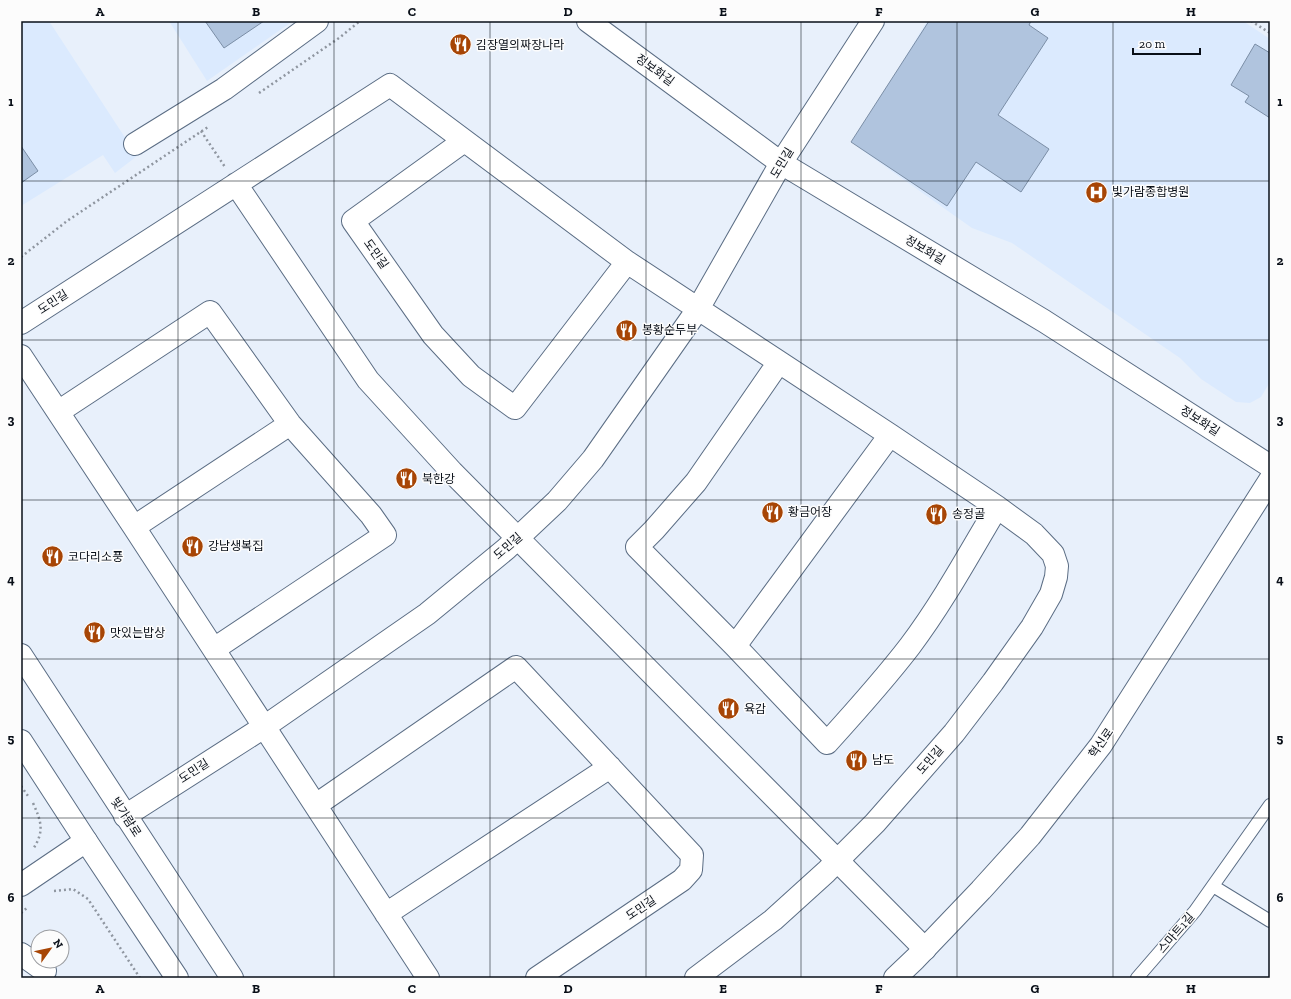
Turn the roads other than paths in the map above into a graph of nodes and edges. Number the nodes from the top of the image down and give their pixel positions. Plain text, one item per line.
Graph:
1 (317, 21) edge
2 (588, 21) edge
3 (873, 21) edge
4 (464, 141) junction
5 (135, 144) dead end
6 (782, 163) junction
7 (236, 184) junction
8 (627, 262) junction
9 (698, 309) junction
10 (21, 323) edge
11 (21, 356) edge
12 (779, 362) junction
13 (58, 412) junction
14 (290, 424) junction
15 (890, 435) junction
16 (1270, 466) edge
17 (1270, 480) edge
18 (997, 507) junction
19 (134, 527) junction
20 (518, 538) junction
21 (735, 646) junction
22 (214, 650) junction
23 (21, 655) edge
24 (264, 727) junction
25 (21, 741) edge
26 (610, 767) junction
27 (1270, 804) edge
28 (316, 805) junction
29 (125, 816) junction
30 (86, 841) junction
31 (837, 861) junction
32 (21, 886) edge
33 (1213, 886) junction
34 (386, 914) junction
35 (1270, 921) edge
36 (925, 949) junction
37 (21, 954) edge
38 (45, 971) dead end
39 (177, 978) edge
40 (232, 978) edge
41 (428, 978) edge
42 (537, 978) edge
43 (696, 978) edge
44 (895, 978) edge
45 (1137, 978) edge

1 - 5 street
2 - 6 street, 정보화길
3 - 6 street, 도민길
4 - 7 street, 도민길
4 - 8 street, 도민길
4 - 8 street, 도민길
6 - 9 street, 도민길
6 - 16 street, 정보화길
7 - 10 street, 도민길
7 - 20 street
8 - 9 street, 도민길
9 - 12 street, 도민길
9 - 20 street, 도민길
11 - 13 street
12 - 15 street, 도민길
12 - 21 street
13 - 14 street
13 - 19 street
14 - 19 street
14 - 22 street
15 - 18 street, 도민길
15 - 21 street
17 - 36 street, 혁신로
18 - 21 street
18 - 31 street, 도민길
19 - 22 street
20 - 24 street, 도민길
20 - 31 street
22 - 24 street
23 - 29 street, 빛가람로
24 - 28 street
24 - 29 street, 도민길
25 - 30 street
26 - 28 street, 도민길
26 - 34 street
26 - 42 street, 도민길
27 - 33 lane, 스마트1길
28 - 34 street
29 - 40 street, 빛가람로
30 - 32 street
30 - 39 street
31 - 36 street
31 - 43 street, 도민길
33 - 35 lane
33 - 45 lane, 스마트1길
34 - 41 street
36 - 44 street, 혁신로
37 - 38 street

